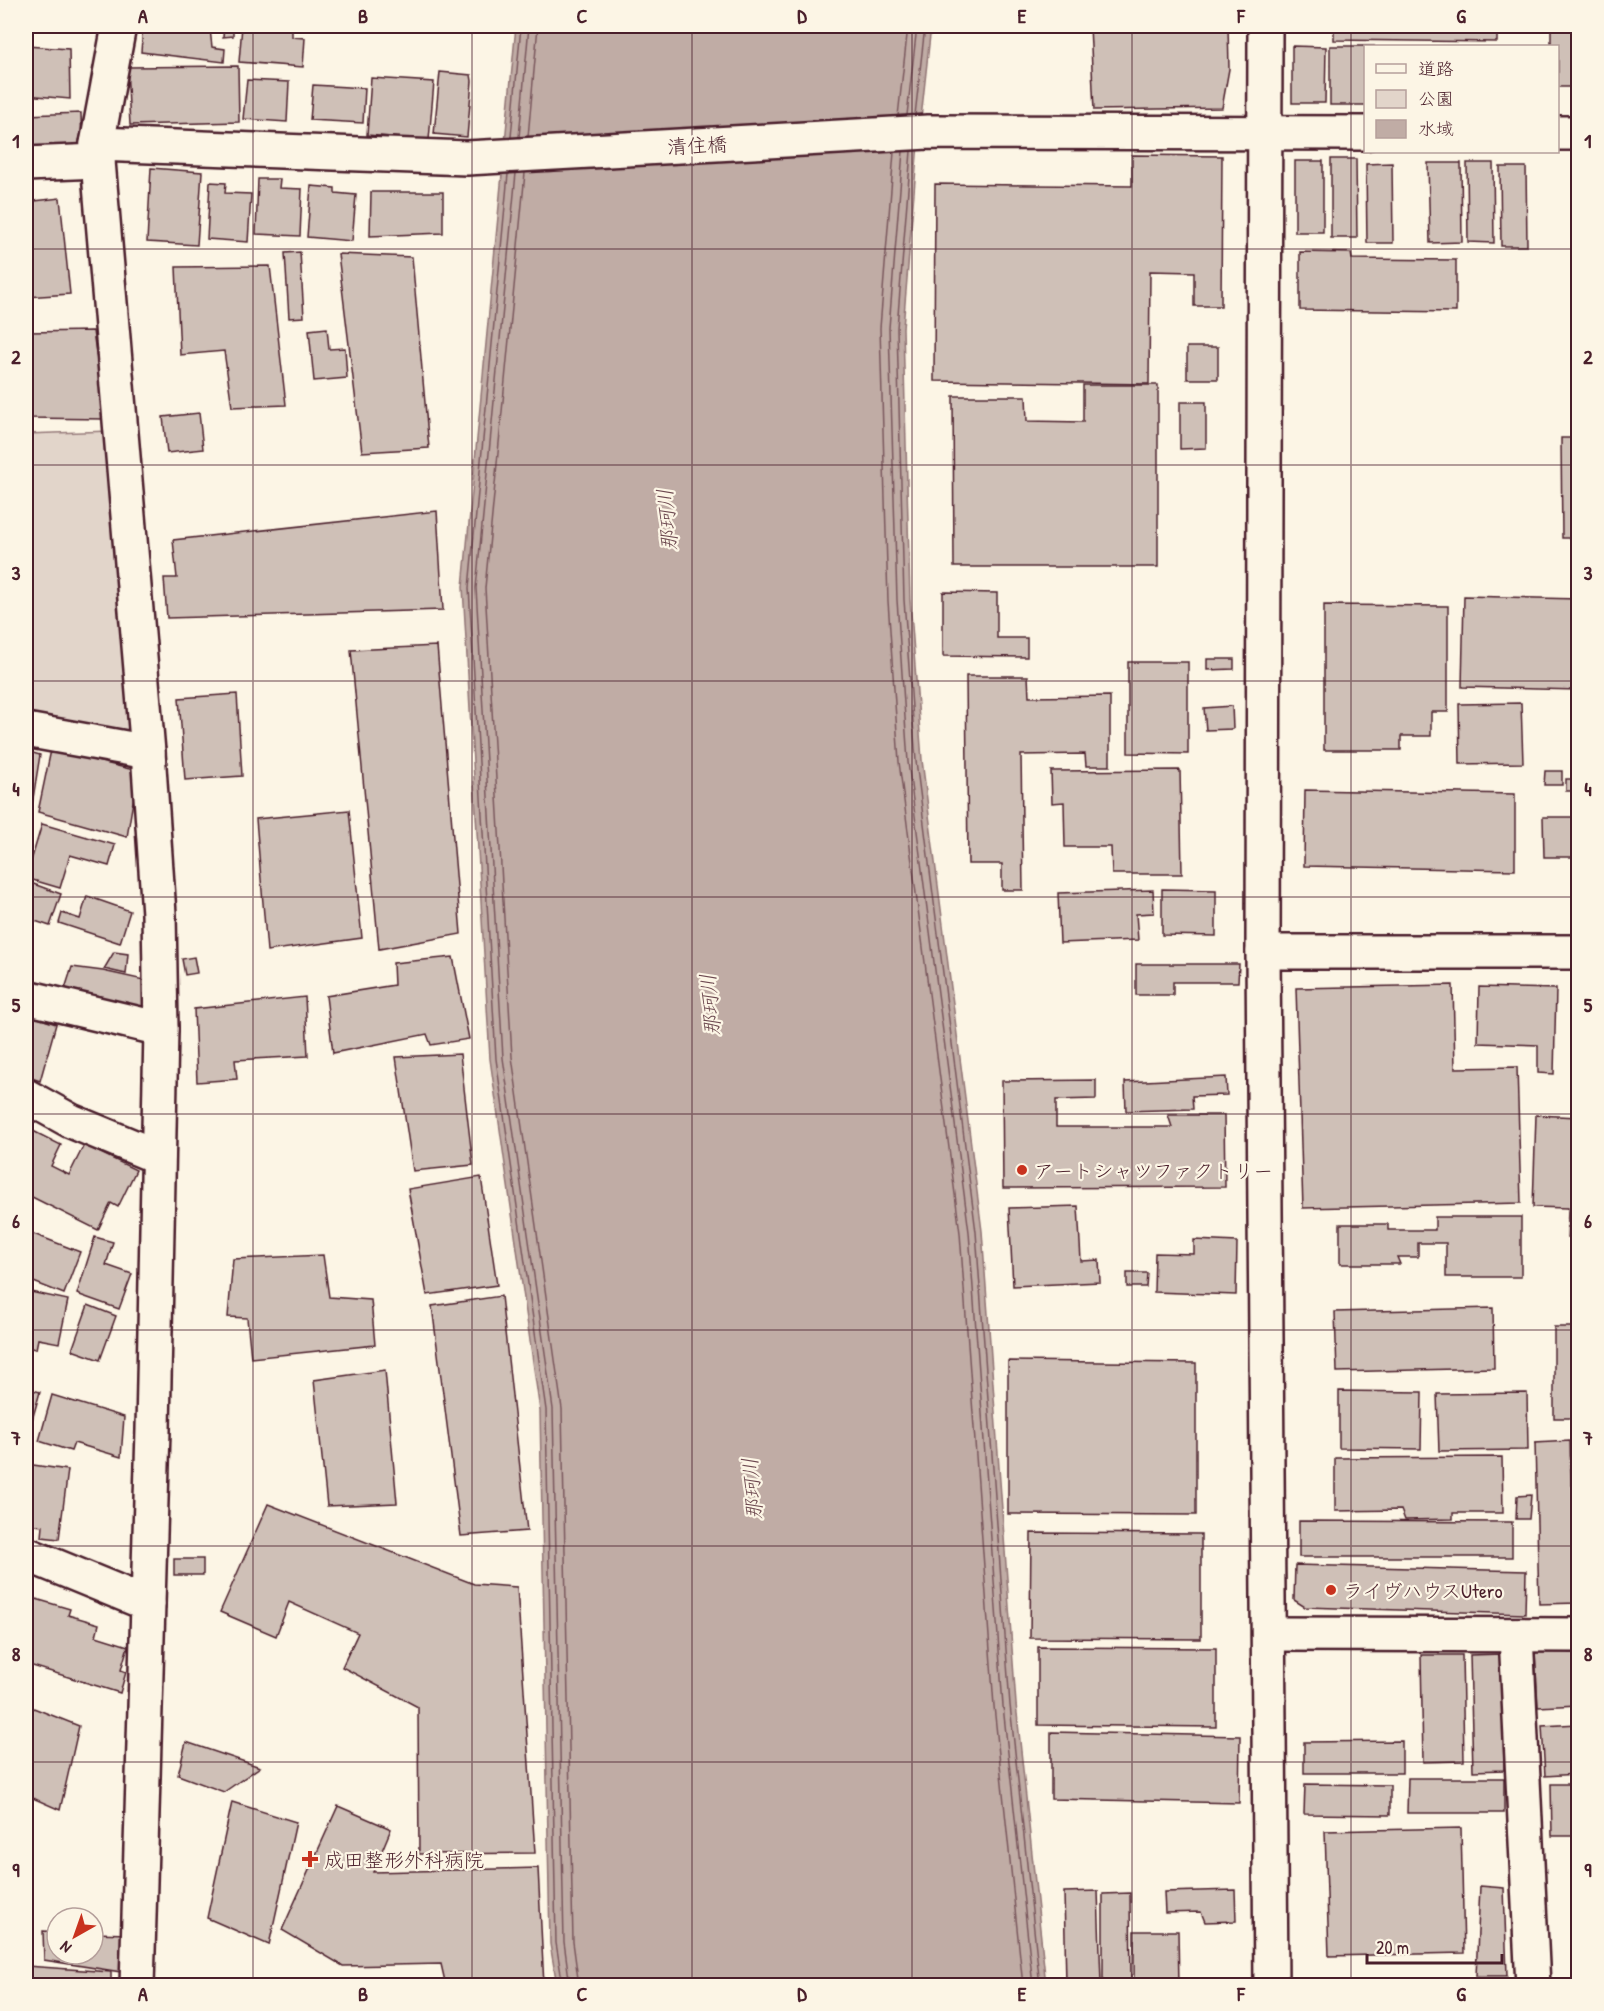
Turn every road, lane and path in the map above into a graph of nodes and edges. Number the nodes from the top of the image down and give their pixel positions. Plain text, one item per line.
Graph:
1 (119, 26) edge
2 (1265, 26) edge
3 (1264, 133) junction
4 (1364, 133) edge
5 (1559, 133) edge
6 (1578, 133) edge
7 (98, 153) junction
8 (26, 164) edge
9 (26, 730) edge
10 (148, 752) junction
11 (1263, 951) junction
12 (1578, 952) edge
13 (26, 997) edge
14 (160, 1029) junction
15 (26, 1096) edge
16 (158, 1157) junction
17 (26, 1554) edge
18 (148, 1604) junction
19 (1269, 1635) junction
20 (1516, 1635) junction
21 (1578, 1635) edge
22 (137, 1986) edge
23 (1271, 1986) edge
24 (1533, 1986) edge

1 - 7 street
2 - 3 street
3 - 4 street, 清住橋
3 - 7 street, 清住橋
3 - 11 street
5 - 6 street
7 - 8 street, 清住橋
7 - 10 street
9 - 10 street
10 - 14 street
11 - 12 street
11 - 19 street
13 - 14 street
14 - 16 street
15 - 16 street
16 - 18 street
17 - 18 street
18 - 22 street
19 - 20 street
19 - 23 street
20 - 21 street
20 - 24 street

